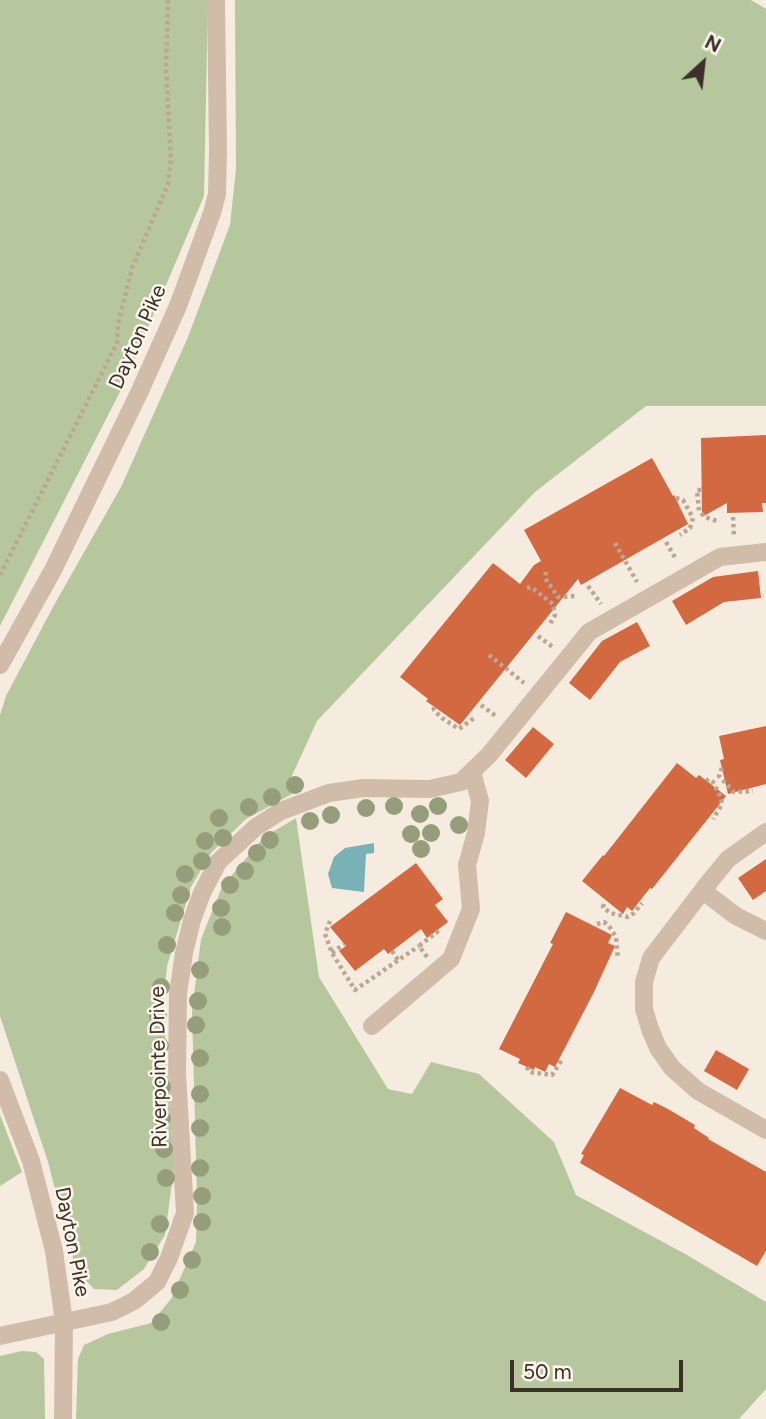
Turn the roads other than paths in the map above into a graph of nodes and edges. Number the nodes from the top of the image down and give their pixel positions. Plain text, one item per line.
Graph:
1 (216, 0) edge
2 (766, 552) edge
3 (0, 665) edge
4 (471, 772) junction
5 (766, 832) edge
6 (703, 891) junction
7 (766, 931) edge
8 (372, 1026) dead end
9 (0, 1080) edge
10 (766, 1130) edge
11 (64, 1322) junction
12 (0, 1336) edge
13 (63, 1419) edge

1 - 3 street, Dayton Pike
2 - 4 street, Riverpointe Drive
4 - 8 street
4 - 11 street, Riverpointe Drive
5 - 6 street
6 - 7 street
6 - 10 street
9 - 11 street, Dayton Pike
11 - 12 street, Riverpointe Drive
11 - 13 street, Dayton Pike

